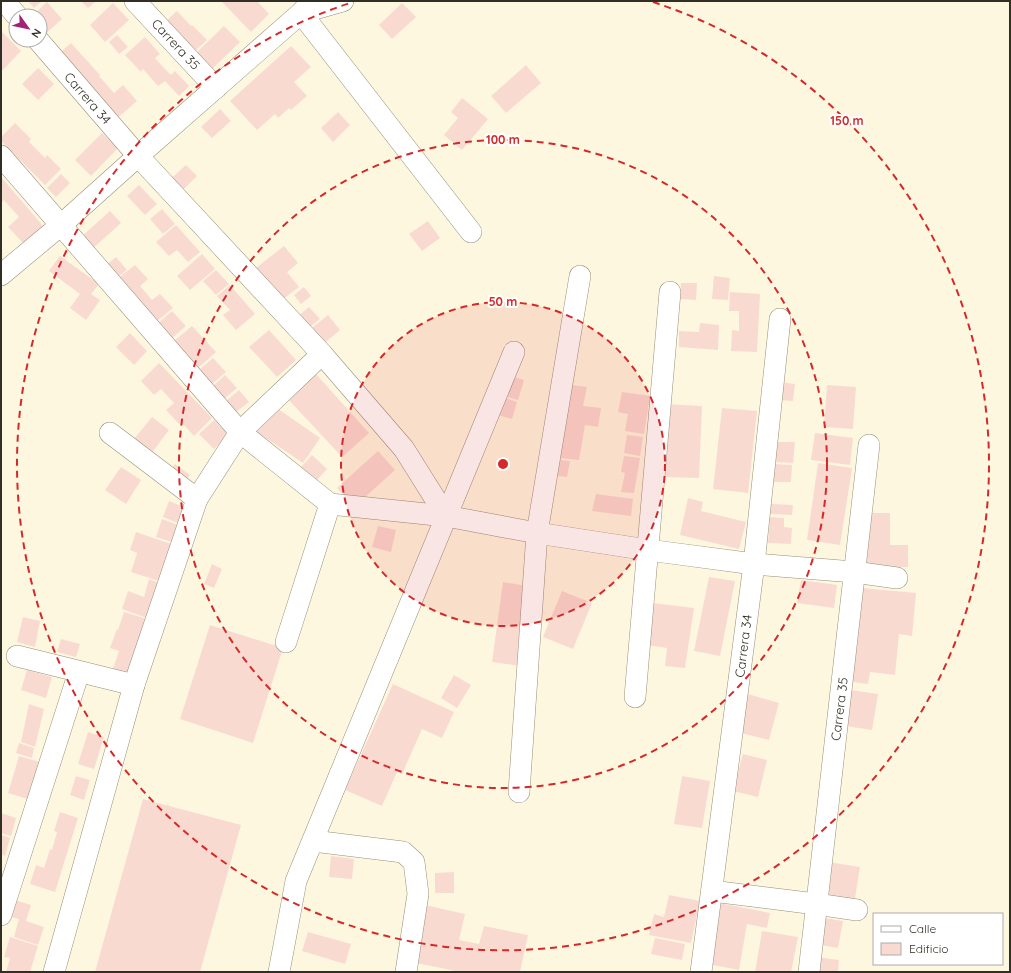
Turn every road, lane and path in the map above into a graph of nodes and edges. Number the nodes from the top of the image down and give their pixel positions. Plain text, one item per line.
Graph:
1 (135, 1) edge
2 (342, 1) edge
3 (306, 7) edge
4 (45, 48) edge
5 (216, 88) junction
6 (1, 156) edge
7 (138, 156) junction
8 (61, 225) junction
9 (471, 232) dead end
10 (1, 275) edge
11 (580, 276) dead end
12 (670, 292) dead end
13 (780, 319) dead end
14 (514, 352) dead end
15 (322, 354) junction
16 (240, 432) junction
17 (110, 433) dead end
18 (869, 445) dead end
19 (197, 499) junction
20 (330, 504) junction
21 (446, 516) junction
22 (538, 533) junction
23 (648, 550) junction
24 (754, 564) junction
25 (854, 572) junction
26 (897, 578) dead end
27 (286, 642) dead end
28 (17, 656) dead end
29 (79, 672) junction
30 (134, 685) junction
31 (635, 697) dead end
32 (519, 792) dead end
33 (313, 841) junction
34 (712, 891) junction
35 (816, 904) junction
36 (857, 910) dead end
37 (1, 915) edge
38 (54, 972) edge
39 (279, 972) edge
40 (406, 972) edge
41 (701, 972) edge
42 (809, 972) edge

1 - 5 street, Carrera 35
2 - 3 street
3 - 5 street
3 - 9 street
4 - 7 street, Carrera 34
5 - 7 street
6 - 8 street
7 - 8 street
7 - 15 street, Carrera 34
8 - 10 street
8 - 16 street
11 - 22 street
12 - 23 street
13 - 24 street, Carrera 34
14 - 21 street
15 - 16 street
15 - 21 street, Carrera 34
16 - 19 street
16 - 20 street
17 - 19 street
18 - 25 street, Carrera 35
19 - 30 street
20 - 21 street
20 - 27 street
21 - 22 street
21 - 33 street
22 - 23 street
22 - 32 street
23 - 24 street
23 - 31 street
24 - 25 street
24 - 34 street, Carrera 34
25 - 26 street
25 - 35 street, Carrera 35
28 - 29 street
29 - 30 street
29 - 37 street
30 - 38 street
33 - 39 street
33 - 40 street
34 - 35 street
34 - 41 street, Carrera 34
35 - 36 street
35 - 42 street, Carrera 35

